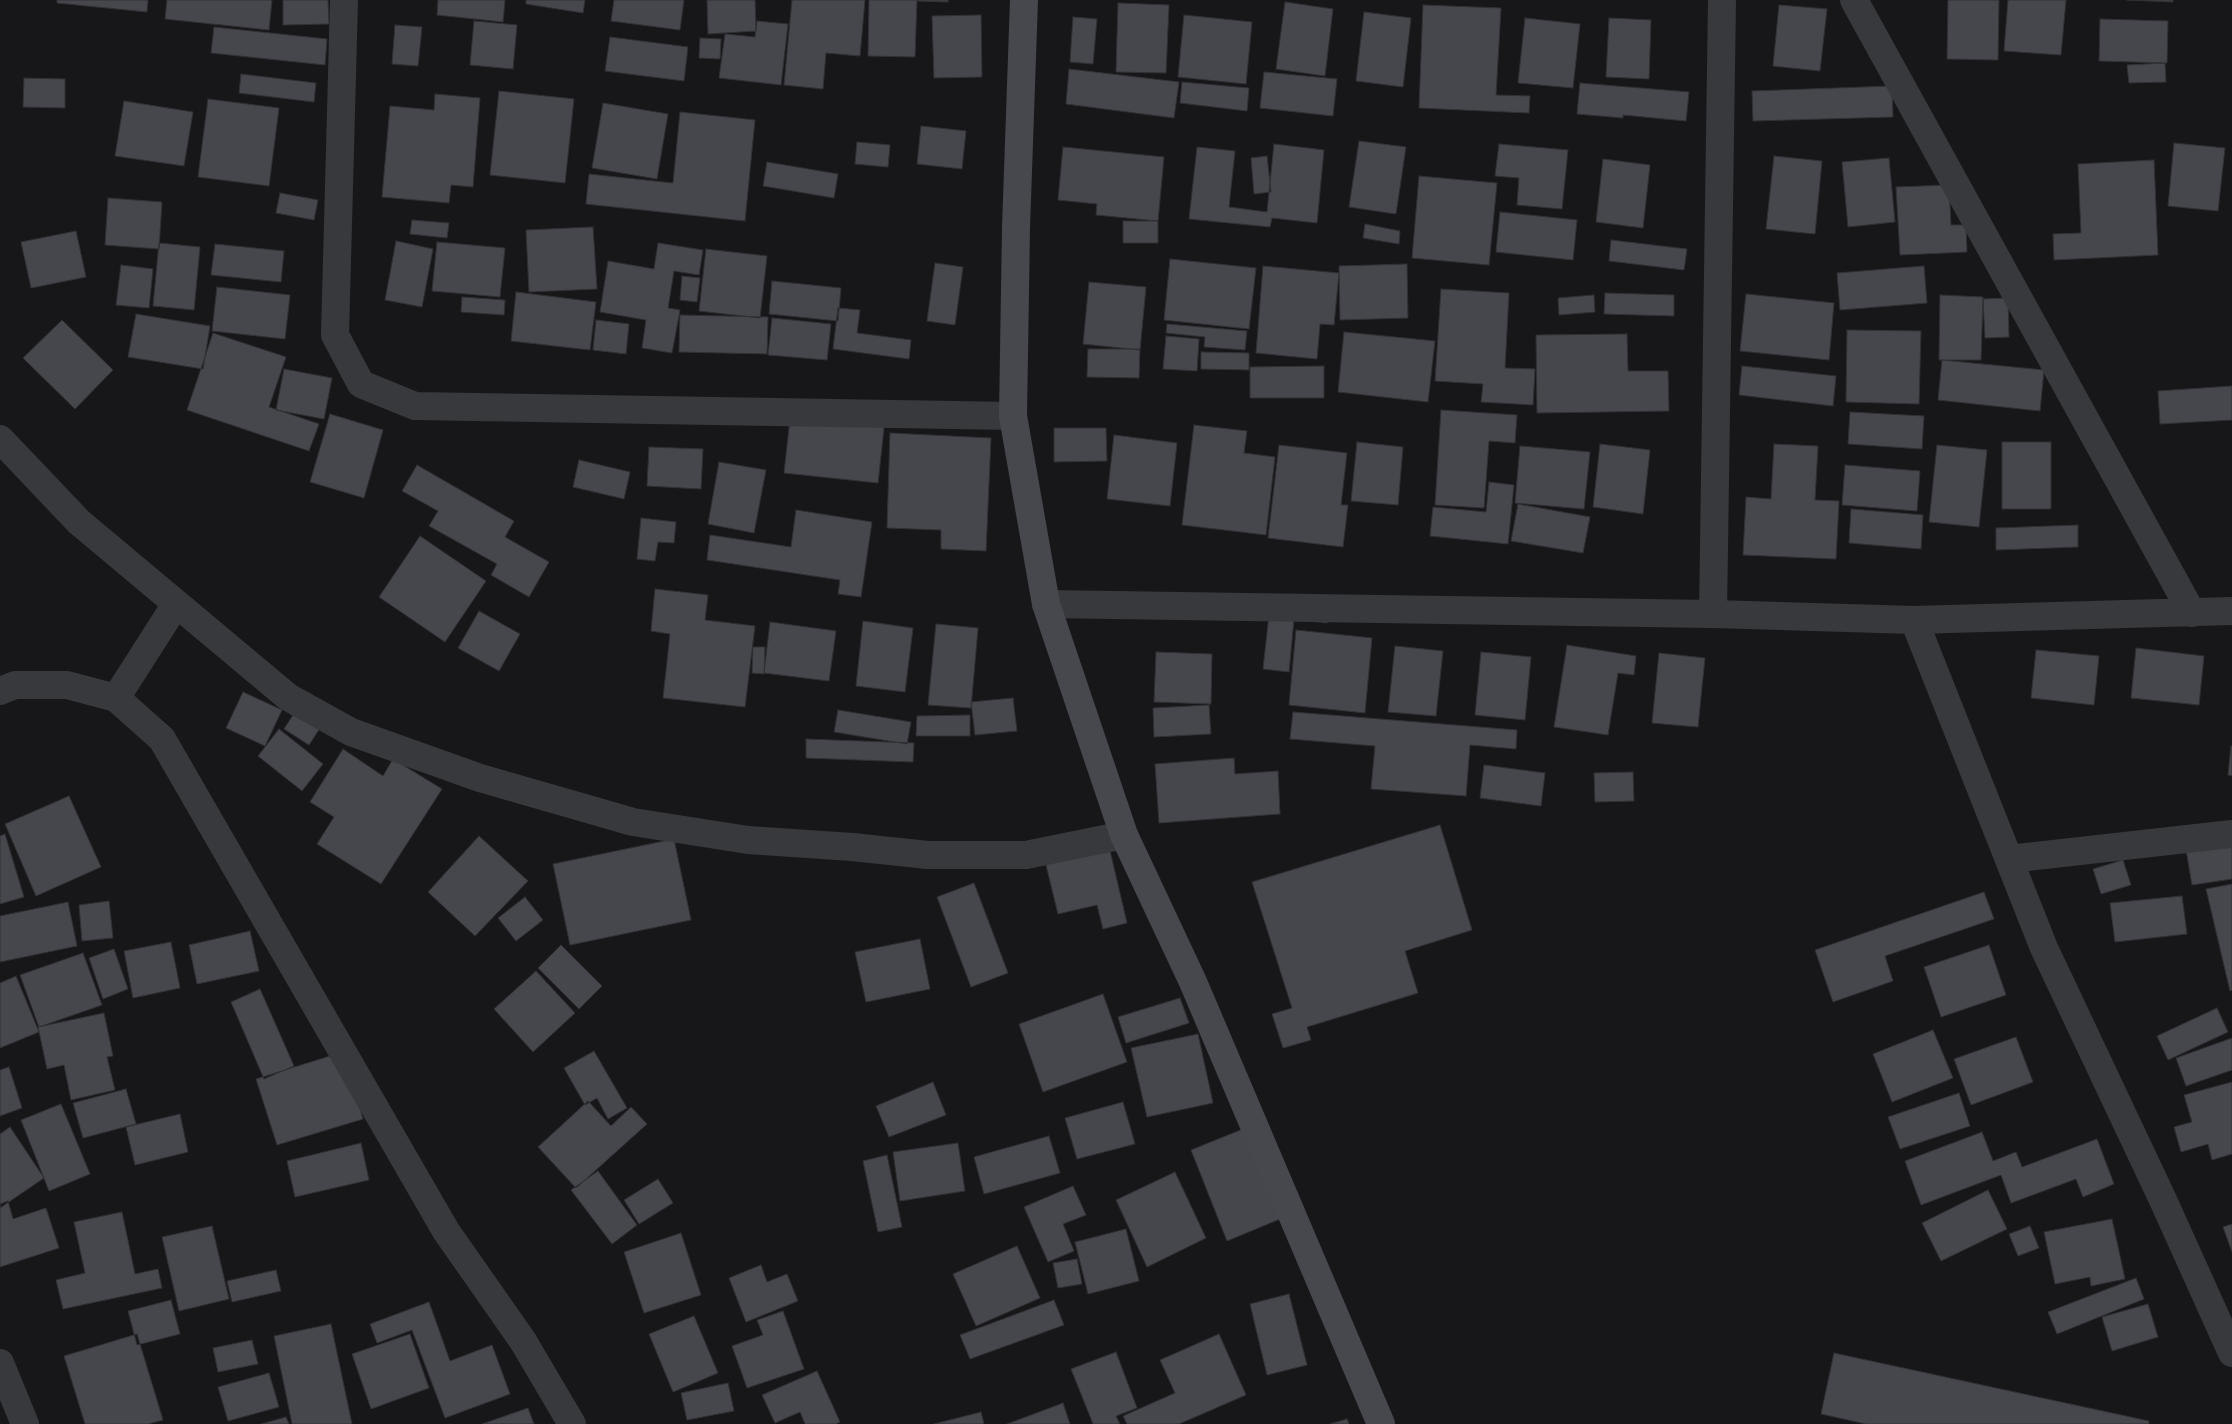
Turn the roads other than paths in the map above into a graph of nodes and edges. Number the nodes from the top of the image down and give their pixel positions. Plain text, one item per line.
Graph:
1 (344, 0) edge
2 (1024, 0) edge
3 (1722, 0) edge
4 (1854, 0) edge
5 (1013, 416) junction
6 (0, 439) edge
7 (176, 604) junction
8 (1046, 604) junction
9 (2232, 611) edge
10 (2192, 613) junction
11 (1713, 614) junction
12 (1914, 620) junction
13 (0, 691) edge
14 (116, 698) junction
15 (2232, 834) edge
16 (1124, 835) junction
17 (2009, 859) junction
18 (2232, 1353) edge
19 (0, 1363) edge
20 (25, 1424) edge
21 (572, 1424) edge
22 (1381, 1424) edge

1 - 5 street
2 - 5 main road
3 - 11 street
4 - 10 street
5 - 8 main road
6 - 7 street
7 - 14 street
7 - 16 street
8 - 11 street
8 - 16 main road
9 - 10 street
10 - 12 street
11 - 12 street
12 - 17 street
13 - 14 street
14 - 21 street
15 - 17 street
16 - 22 main road
17 - 18 street
19 - 20 street

